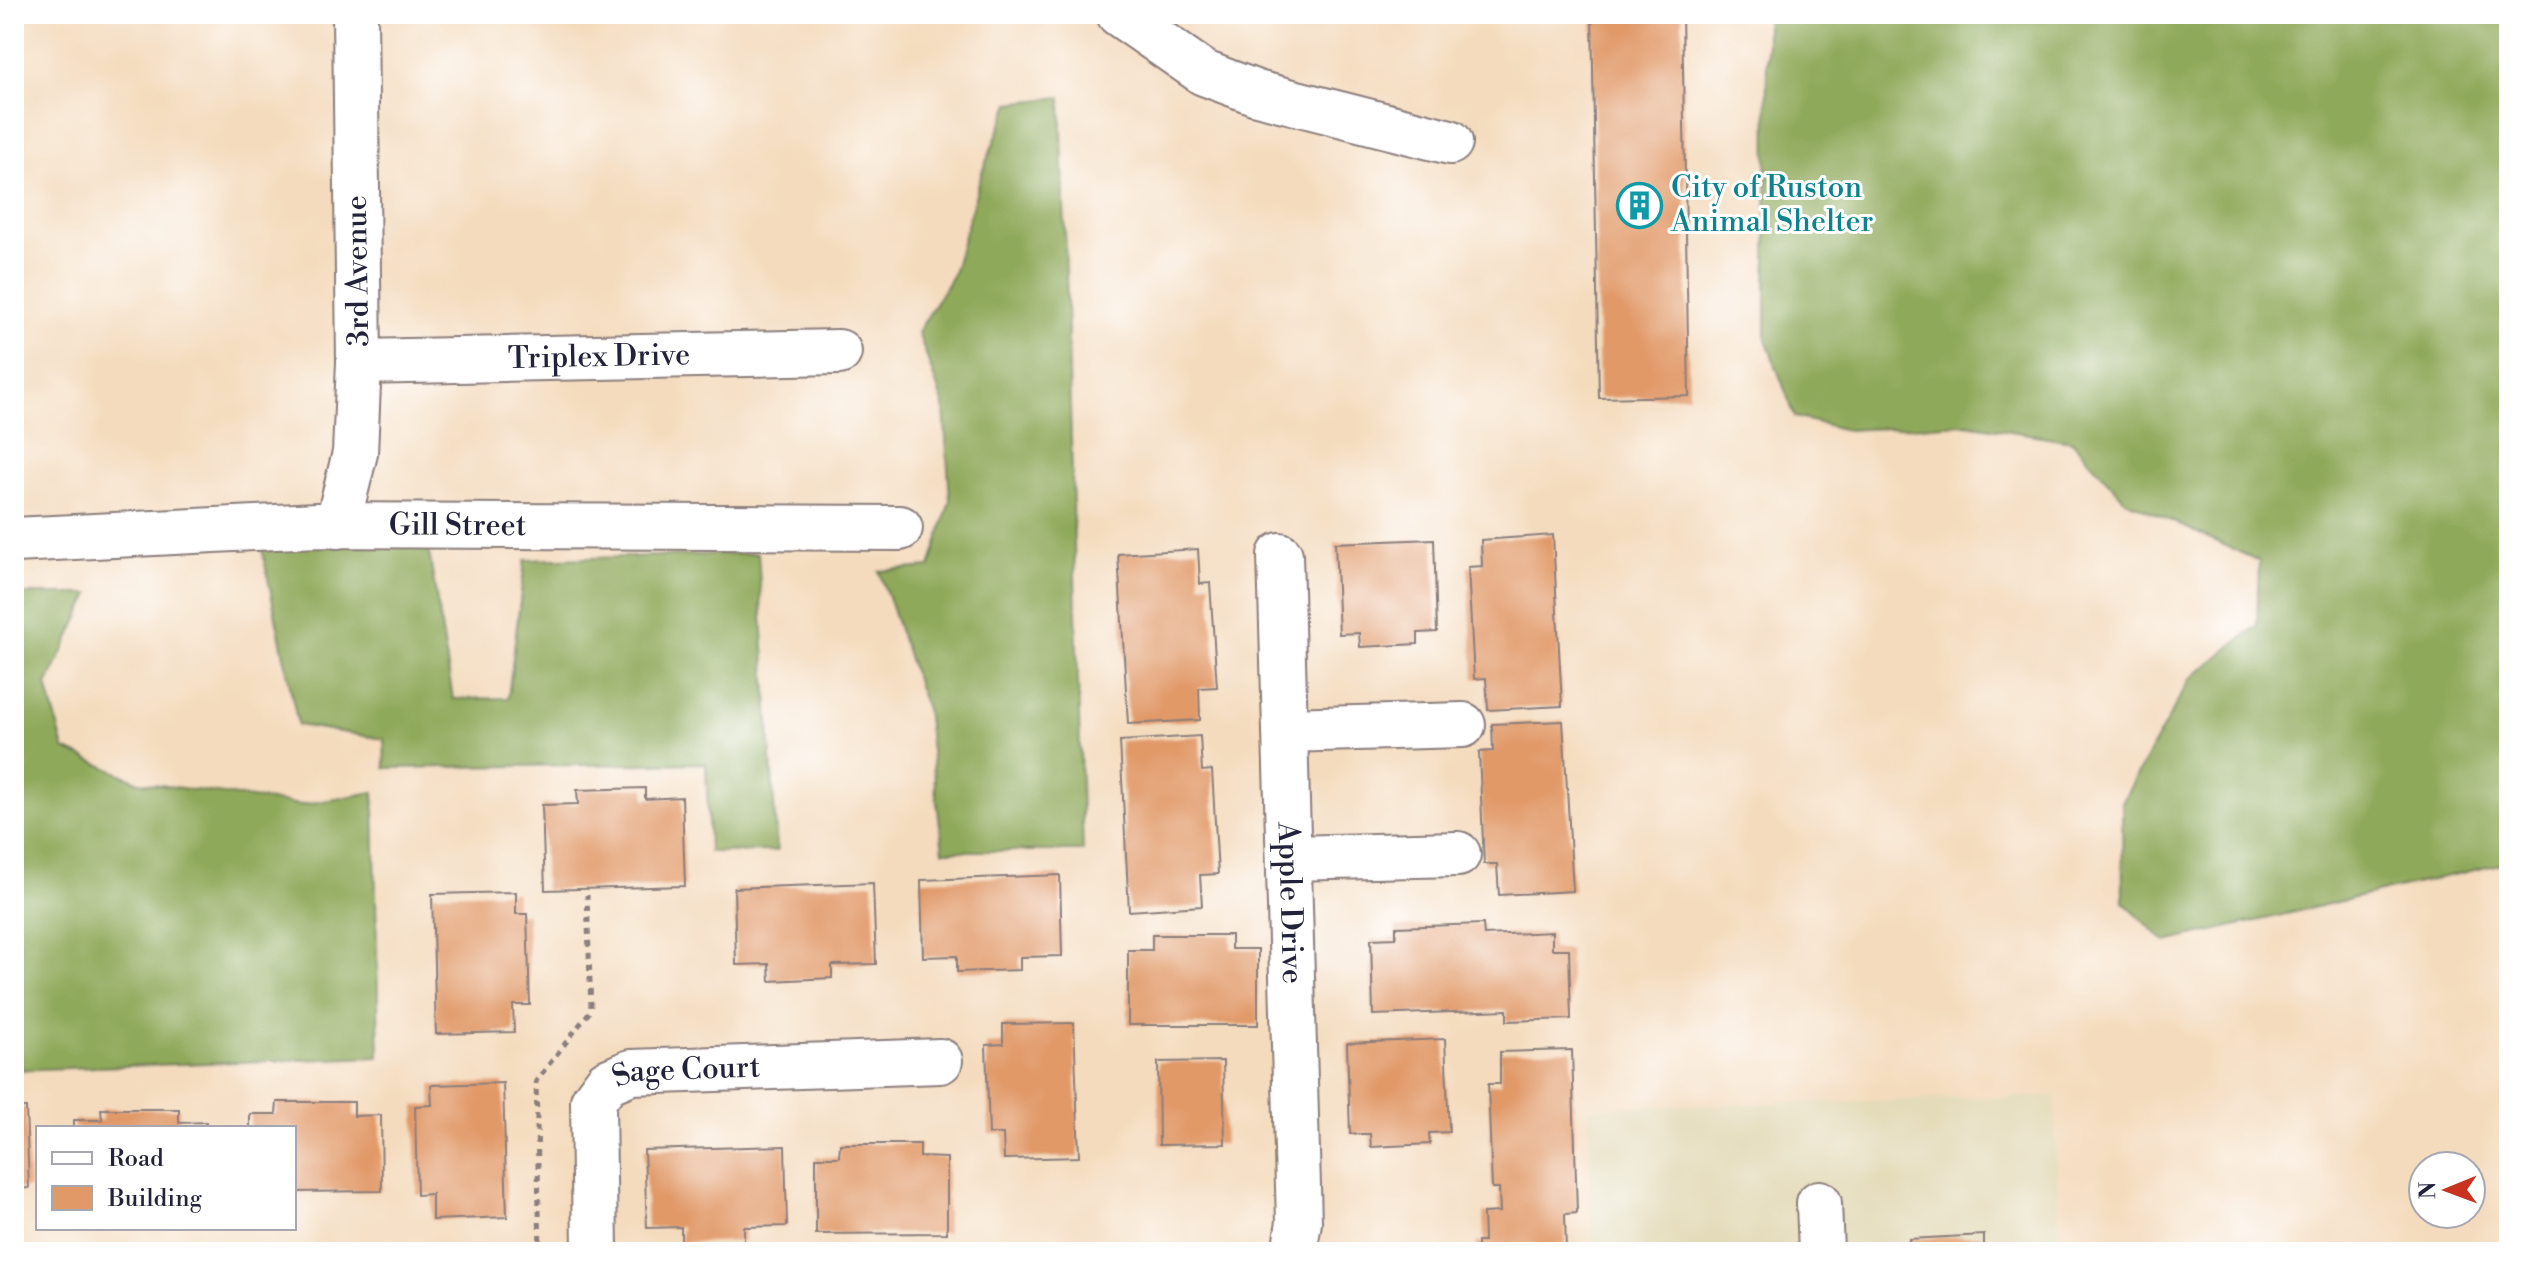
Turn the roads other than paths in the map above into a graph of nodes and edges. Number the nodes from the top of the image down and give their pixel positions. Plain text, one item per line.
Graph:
1 (355, 14) edge
2 (1119, 14) edge
3 (1450, 142) dead end
4 (839, 352) dead end
5 (359, 362) junction
6 (337, 526) junction
7 (900, 528) dead end
8 (14, 540) edge
9 (1280, 555) dead end
10 (1463, 725) dead end
11 (1285, 730) junction
12 (1458, 854) dead end
13 (1289, 858) junction
14 (940, 1061) dead end
15 (1819, 1203) dead end
16 (595, 1252) edge
17 (1294, 1252) edge
18 (1821, 1252) edge

1 - 5 street, 3rd Avenue
2 - 3 street
4 - 5 street, Triplex Drive
5 - 6 street, 3rd Avenue
6 - 7 street, Gill Street
6 - 8 street, Gill Street
9 - 11 street, Apple Drive
10 - 11 street
11 - 13 street, Apple Drive
12 - 13 street
13 - 17 street, Apple Drive
14 - 16 street, Sage Court
15 - 18 street

